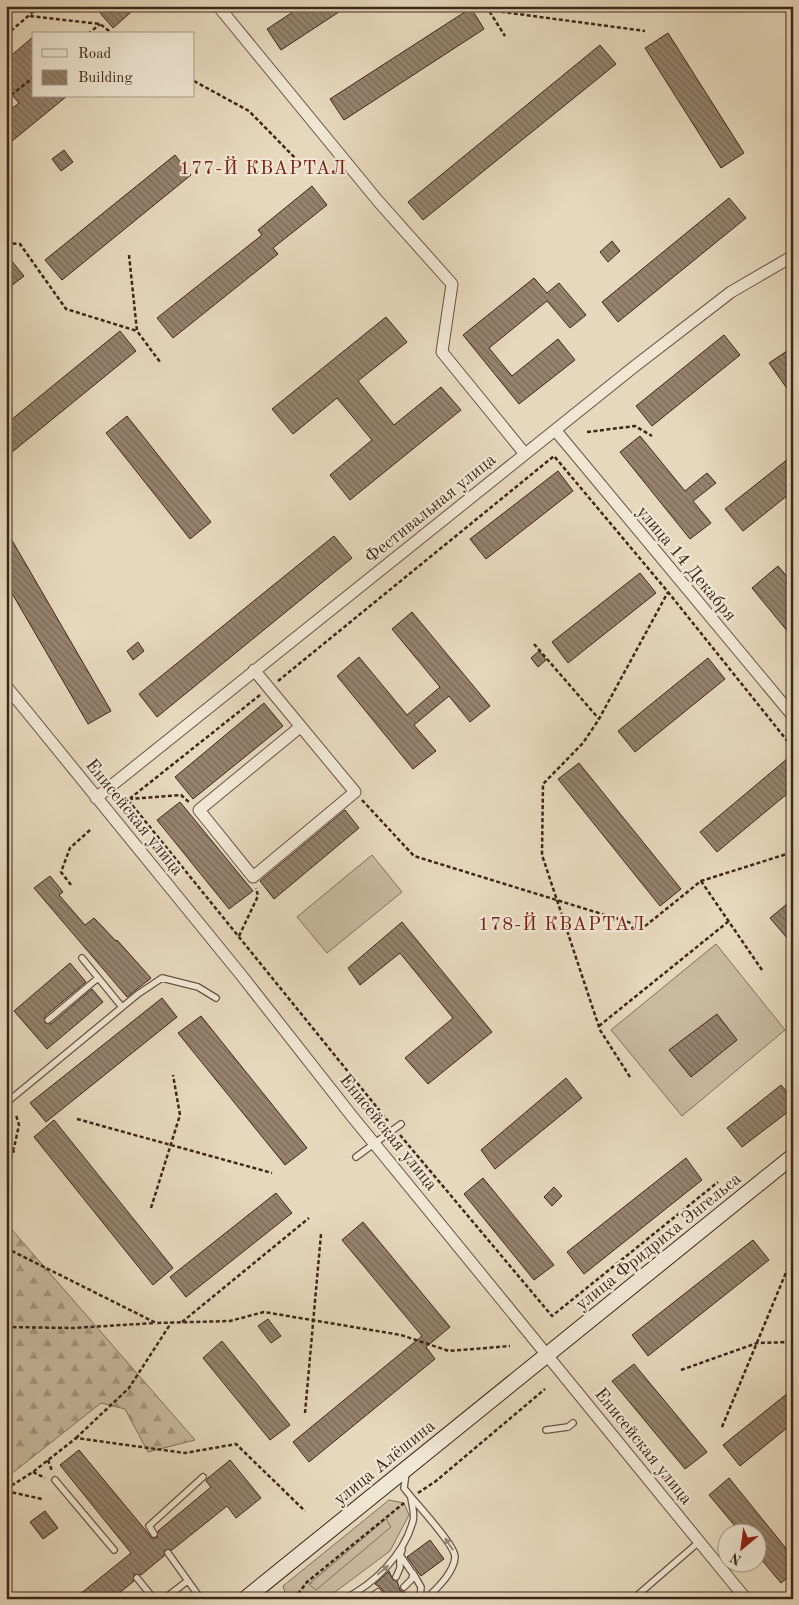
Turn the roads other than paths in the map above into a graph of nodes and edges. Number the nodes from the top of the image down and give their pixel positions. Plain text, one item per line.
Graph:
1 (218, 6) edge
2 (793, 256) edge
3 (556, 431) junction
4 (525, 454) junction
5 (254, 670) junction
6 (6, 686) edge
7 (793, 716) edge
8 (300, 727) junction
9 (96, 798) junction
10 (82, 958) dead end
11 (98, 978) junction
12 (216, 998) dead end
13 (122, 1007) junction
14 (48, 1020) dead end
15 (6, 1103) edge
16 (401, 1124) dead end
17 (375, 1143) junction
18 (793, 1156) edge
19 (356, 1157) dead end
20 (546, 1354) junction
21 (573, 1423) dead end
22 (546, 1430) dead end
23 (407, 1468) junction
24 (203, 1477) dead end
25 (53, 1481) road end
26 (411, 1498) junction
27 (154, 1534) dead end
28 (405, 1538) junction
29 (700, 1541) junction
30 (114, 1550) dead end
31 (168, 1553) dead end
32 (400, 1555) junction
33 (412, 1572) junction
34 (396, 1577) dead end
35 (137, 1578) dead end
36 (186, 1582) junction
37 (404, 1587) dead end
38 (378, 1592) dead end
39 (154, 1599) edge
40 (164, 1599) edge
41 (201, 1599) edge
42 (245, 1599) edge
43 (344, 1599) edge
44 (367, 1599) edge
45 (420, 1599) edge
46 (426, 1599) edge
47 (633, 1599) edge
48 (746, 1599) edge

1 - 4 street
2 - 3 street, Фестивальная улица
3 - 4 street, Фестивальная улица
3 - 7 street, улица 14 Декабря
4 - 5 street, Фестивальная улица
5 - 8 street
5 - 9 street, Фестивальная улица
6 - 9 street, Енисейская улица
8 - 8 street
9 - 17 street, Енисейская улица
10 - 11 lane
11 - 13 lane
11 - 14 lane
12 - 13 lane
13 - 15 lane
16 - 17 lane
17 - 19 lane
17 - 20 street, Енисейская улица
18 - 20 street, улица Фридриха Энгельса
20 - 23 street, улица Алёшина
20 - 29 street, Енисейская улица
21 - 22 lane
23 - 26 lane
23 - 42 street, улица Алёшина
24 - 27 lane
25 - 30 lane
26 - 28 lane
46 -> 26 lane
28 - 32 lane
43 -> 28 lane
29 - 47 lane
29 - 48 street, Енисейская улица
31 - 36 lane
32 - 33 lane
32 - 34 lane
33 - 37 lane
33 - 45 lane
35 - 39 lane
36 - 40 lane
36 - 41 lane
38 - 44 lane

